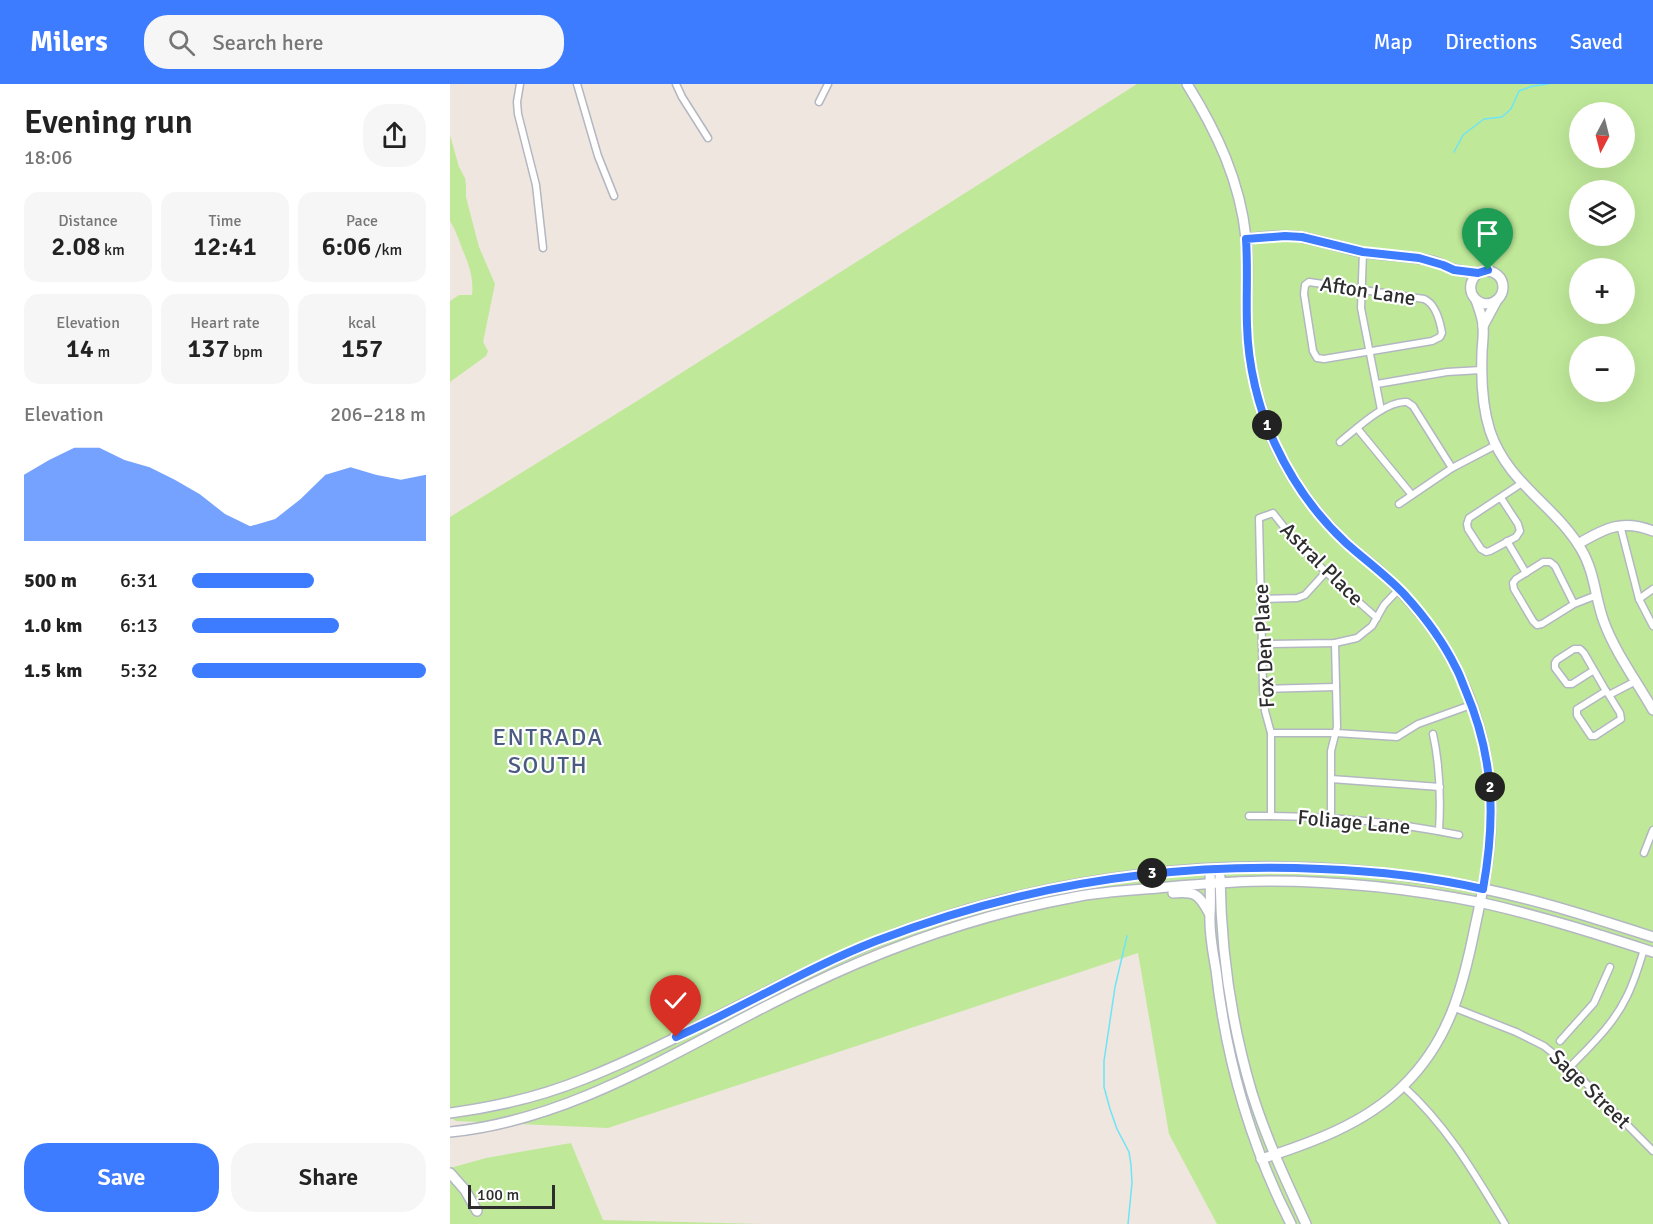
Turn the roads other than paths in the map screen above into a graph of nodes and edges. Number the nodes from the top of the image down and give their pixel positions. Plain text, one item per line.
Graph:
1 (520, 84) edge
2 (577, 84) edge
3 (676, 84) edge
4 (828, 84) edge
5 (1187, 84) edge
6 (819, 102) dead end
7 (708, 138) dead end
8 (614, 196) dead end
9 (1246, 239) junction
10 (543, 248) dead end
11 (1363, 252) junction
12 (1454, 270) junction
13 (1478, 273) junction
14 (1470, 286) junction
15 (1361, 290) junction
16 (1476, 300) junction
17 (1497, 300) junction
18 (1483, 326) junction
19 (1370, 351) junction
20 (1481, 370) junction
21 (1377, 384) junction
22 (1382, 410) junction
23 (1357, 428) junction
24 (1340, 442) dead end
25 (1496, 445) junction
26 (1452, 468) junction
27 (1522, 483) junction
28 (1412, 495) junction
29 (1501, 498) junction
30 (1399, 504) dead end
31 (1266, 515) joint
32 (1620, 525) junction
33 (1653, 531) edge
34 (1507, 541) junction
35 (1578, 544) junction
36 (1325, 573) junction
37 (1526, 573) junction
38 (1653, 589) edge
39 (1399, 590) junction
40 (1597, 595) junction
41 (1261, 599) junction
42 (1639, 599) junction
43 (1574, 604) junction
44 (1377, 618) junction
45 (1653, 626) edge
46 (1335, 643) junction
47 (1262, 644) junction
48 (1594, 670) junction
49 (1636, 681) junction
50 (1336, 687) junction
51 (1263, 689) junction
52 (1608, 693) junction
53 (1471, 705) junction
54 (1653, 710) edge
55 (1271, 733) junction
56 (1336, 733) junction
57 (1433, 734) dead end
58 (1331, 779) junction
59 (1440, 787) junction
60 (1249, 816) dead end
61 (1271, 816) junction
62 (1331, 818) junction
63 (1653, 830) edge
64 (1440, 831) junction
65 (1459, 834) dead end
66 (1644, 853) dead end
67 (1210, 869) junction
68 (1220, 869) junction
69 (1215, 883) junction
70 (1152, 888) junction
71 (1483, 889) junction
72 (1480, 903) junction
73 (1210, 916) junction
74 (1653, 937) edge
75 (1648, 951) edge
76 (1610, 967) dead end
77 (1455, 1008) junction
78 (1560, 1041) dead end
79 (1570, 1067) junction
80 (1403, 1086) junction
81 (450, 1113) edge
82 (450, 1132) edge
83 (1653, 1151) edge
84 (1275, 1154) junction
85 (1261, 1159) junction
86 (450, 1173) edge
87 (477, 1211) dead end
88 (1290, 1224) edge
89 (1305, 1224) edge
90 (1505, 1224) edge

1 - 10 street
2 - 8 street
3 - 7 street
4 - 6 street
5 - 9 street
9 - 11 street
9 - 39 street
11 - 12 street
11 - 15 street
12 - 13 street
12 - 14 street
13 - 14 street
13 - 17 street
14 - 16 street
15 - 19 street
15 - 19 street, Afton Lane
15 - 19 street, Afton Lane
16 - 17 street
16 - 18 street
17 - 18 street
18 - 20 street
19 - 21 street
20 - 21 street
20 - 25 street
21 - 22 street
22 - 23 street
22 - 26 street
23 - 24 street
23 - 28 street
25 - 26 street
25 - 27 street
26 - 28 street
27 - 29 street
27 - 35 street
28 - 30 street
29 - 34 street
29 - 34 street
31 - 36 street, Astral Place
31 - 41 street, Fox Den Place
32 - 33 street
32 - 35 street
32 - 42 street
34 - 37 street
35 - 40 street
36 - 41 street
36 - 44 street, Astral Place
37 - 43 street
37 - 43 street
38 - 42 street
39 - 44 street
39 - 53 street
40 - 43 street
40 - 49 street
41 - 47 street, Fox Den Place
42 - 45 street
44 - 46 street
46 - 47 street
46 - 50 street
47 - 51 street, Fox Den Place
48 - 48 street
48 - 52 street
49 - 52 street
49 - 54 street
50 - 51 street
50 - 56 street
51 - 55 street, Fox Den Place
52 - 52 street
53 - 56 street
53 - 71 street
55 - 56 street
55 - 61 street, Fox Den Place
56 - 58 street
57 - 59 street
58 - 59 street
58 - 62 street
59 - 64 street
60 - 61 street, Foliage Lane
61 - 62 street, Foliage Lane
62 - 64 street, Foliage Lane
63 - 66 street
64 - 65 street, Foliage Lane
67 - 68 street
67 - 69 street
67 - 81 street
68 - 69 street
68 - 71 street
69 - 70 street
69 - 72 street
69 - 73 street
69 - 84 street
70 - 73 street
70 - 82 street
71 - 72 street
71 - 74 street
72 - 75 street
72 - 77 street
73 - 85 street
75 - 79 street
76 - 78 street
77 - 79 street, Sage Street
77 - 80 street
79 - 83 street, Sage Street
80 - 84 street
80 - 90 street
84 - 85 street
84 - 89 street
85 - 88 street
86 - 87 street

